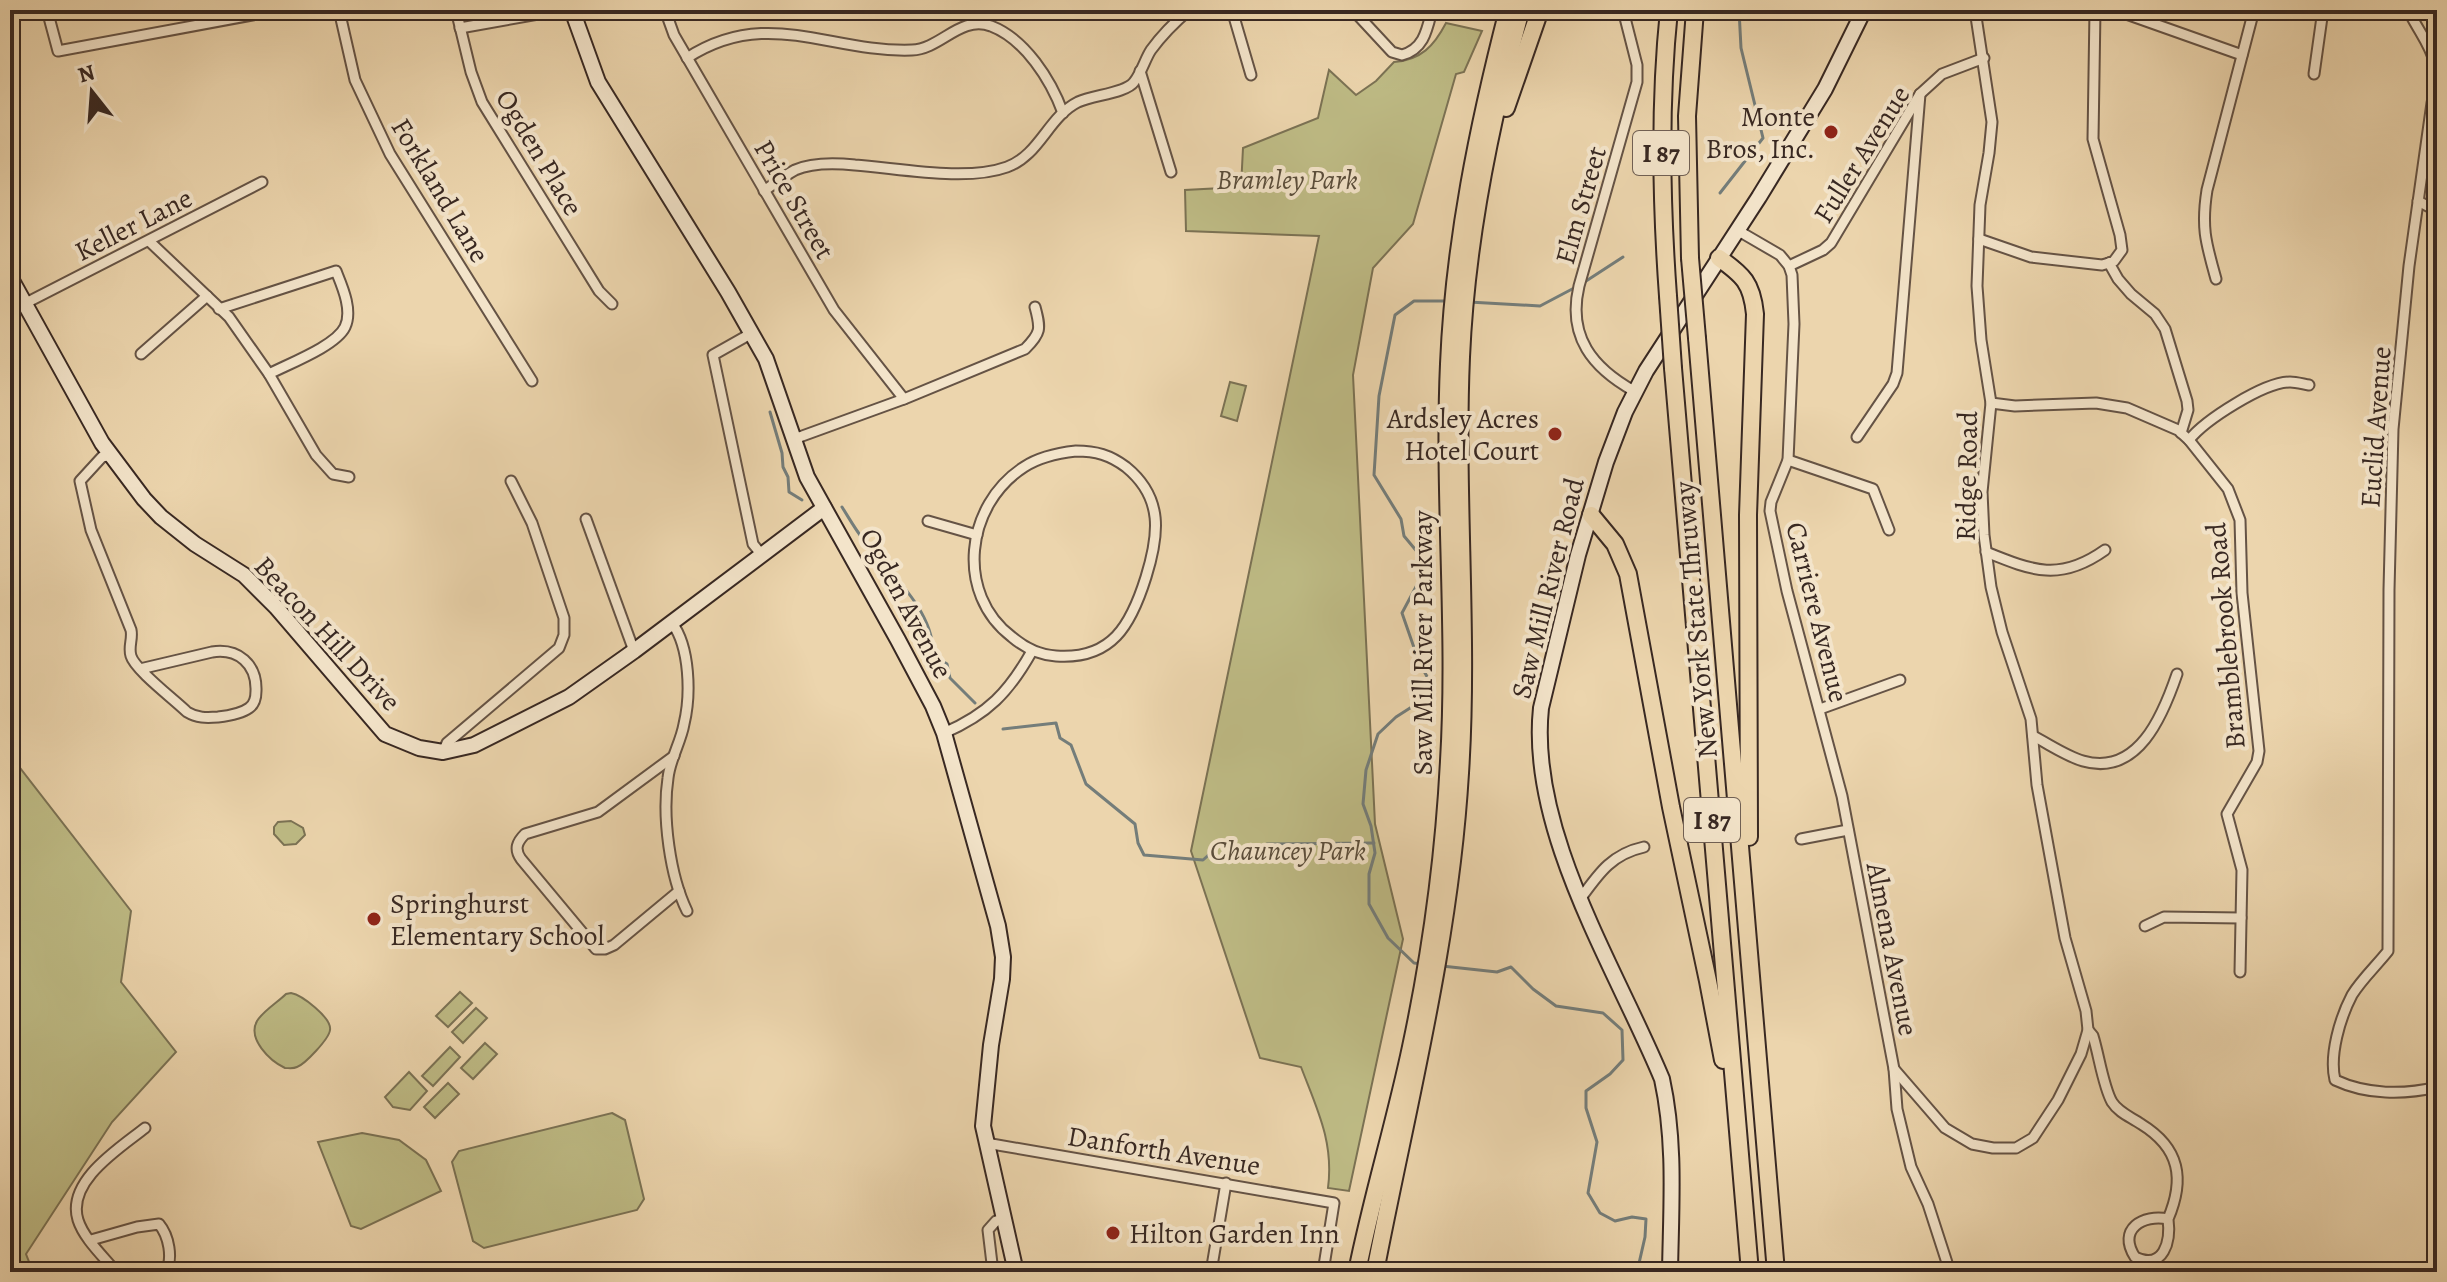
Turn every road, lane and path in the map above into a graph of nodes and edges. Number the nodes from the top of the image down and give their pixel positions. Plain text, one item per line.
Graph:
1 (47, 10) edge
2 (279, 10) edge
3 (339, 10) edge
4 (456, 10) edge
5 (561, 10) edge
6 (572, 10) edge
7 (665, 10) edge
8 (1189, 10) edge
9 (1232, 10) edge
10 (1353, 10) edge
11 (1432, 10) edge
12 (1508, 10) edge
13 (1521, 10) edge
14 (1540, 10) edge
15 (1623, 10) edge
16 (1669, 10) edge
17 (1695, 10) edge
18 (1864, 10) edge
19 (1975, 10) edge
20 (2095, 10) edge
21 (2115, 10) edge
22 (2254, 10) edge
23 (2323, 10) edge
24 (2408, 10) edge
25 (460, 28) junction
26 (2242, 55) junction
27 (687, 58) junction
28 (1984, 58) junction
29 (1140, 71) junction
30 (2314, 74) dead end
31 (1251, 75) dead end
32 (2437, 83) edge
33 (1920, 94) junction
34 (1063, 113) junction
35 (1171, 172) dead end
36 (262, 182) dead end
37 (764, 191) junction
38 (1480, 194) junction
39 (2418, 201) junction
40 (2437, 211) edge
41 (1737, 230) junction
42 (1979, 239) junction
43 (149, 241) junction
44 (1719, 258) junction
45 (2109, 263) junction
46 (1789, 266) junction
47 (10, 277) edge
48 (2216, 279) dead end
49 (1461, 285) junction
50 (207, 296) junction
51 (24, 304) junction
52 (612, 304) dead end
53 (1035, 307) dead end
54 (219, 309) junction
55 (752, 333) junction
56 (141, 354) dead end
57 (269, 374) junction
58 (532, 381) dead end
59 (2309, 385) dead end
60 (1634, 391) junction
61 (904, 399) junction
62 (1991, 403) junction
63 (1857, 437) dead end
64 (2185, 437) junction
65 (794, 439) junction
66 (111, 455) junction
67 (1788, 460) junction
68 (349, 477) dead end
69 (511, 481) dead end
70 (824, 508) junction
71 (1591, 515) junction
72 (586, 519) dead end
73 (928, 521) dead end
74 (1889, 530) dead end
75 (977, 535) junction
76 (2105, 550) dead end
77 (1986, 552) junction
78 (761, 554) junction
79 (672, 623) junction
80 (634, 651) junction
81 (1032, 651) junction
82 (140, 669) junction
83 (2177, 674) dead end
84 (1900, 680) dead end
85 (1820, 709) junction
86 (944, 733) junction
87 (1827, 733) joint
88 (2033, 736) junction
89 (443, 752) junction
90 (674, 756) junction
91 (1848, 830) junction
92 (1801, 839) dead end
93 (1644, 847) dead end
94 (679, 891) junction
95 (1581, 898) junction
96 (687, 911) dead end
97 (2241, 918) junction
98 (1747, 926) junction
99 (2145, 926) dead end
100 (2240, 972) dead end
101 (1430, 979) junction
102 (2088, 1030) junction
103 (1894, 1069) junction
104 (2437, 1087) edge
105 (145, 1128) dead end
106 (986, 1143) junction
107 (1741, 1160) junction
108 (1226, 1183) junction
109 (1003, 1219) junction
110 (2168, 1219) junction
111 (91, 1240) junction
112 (116, 1272) edge
113 (166, 1272) edge
114 (993, 1272) edge
115 (1016, 1272) edge
116 (1211, 1272) edge
117 (1323, 1272) edge
118 (1357, 1272) edge
119 (1375, 1272) edge
120 (1670, 1272) edge
121 (1750, 1272) edge
122 (1776, 1272) edge
123 (1950, 1272) edge

1 - 2 street
3 - 58 street, Forkland Lane
4 - 25 street, Ogden Place
5 - 25 street
6 - 55 street, Ogden Avenue
7 - 27 street, Price Street
8 - 29 street
9 - 31 street
10 - 11 street
12 - 49 highway, Saw Mill River Parkway
13 - 38 highway, Saw Mill River Parkway
14 - 38 highway
15 - 60 street, Elm Street
16 - 107 highway, New York State Thruway / I 87, bridge
17 - 98 highway, New York State Thruway / I 87, bridge
18 - 41 street, Saw Mill River Road
19 - 28 street, Ridge Road
20 - 45 street
21 - 26 street
22 - 26 street
23 - 30 street
24 - 32 street, Euclid Avenue
25 - 52 street, Ogden Place
26 - 48 street
27 - 34 street
27 - 37 street, Price Street
28 - 33 street, Fuller Avenue
28 - 42 street, Ridge Road
29 - 34 street
29 - 35 street
32 - 39 street, Euclid Avenue
33 - 46 street, Fuller Avenue
33 - 63 street
34 - 37 street
36 - 43 street, Keller Lane
37 - 61 street, Price Street
38 - 49 highway, Saw Mill River Parkway
39 - 40 street
39 - 104 street, Euclid Avenue
41 - 44 street, Saw Mill River Road
41 - 46 street
42 - 45 street
42 - 62 street, Ridge Road
43 - 50 street
43 - 51 street, Keller Lane
44 - 60 street, Saw Mill River Road
44 - 98 highway
45 - 64 street
46 - 67 street, Carriere Avenue
47 - 51 street, Beacon Hill Drive
49 - 101 highway, Saw Mill River Parkway
50 - 54 street
50 - 56 street
51 - 66 street, Beacon Hill Drive
53 - 61 street
54 - 57 street
54 - 57 street
55 - 65 street, Ogden Avenue
55 - 78 street
57 - 68 street
59 - 64 street
60 - 71 street, Saw Mill River Road
61 - 65 street
62 - 64 street
62 - 77 street, Ridge Road
64 - 97 street, Bramblebrook Road
65 - 70 street, Ogden Avenue
66 - 82 street
66 - 89 street, Beacon Hill Drive
67 - 74 street
67 - 85 street, Carriere Avenue
69 - 89 street
70 - 78 street
70 - 86 street, Ogden Avenue
71 - 95 street, Saw Mill River Road
71 - 107 highway
72 - 80 street
73 - 75 street
75 - 81 street
75 - 81 street
76 - 77 street
77 - 88 street, Ridge Road
78 - 79 street
79 - 80 street
79 - 90 street
80 - 89 street
81 - 86 street
82 - 82 street
83 - 88 street
84 - 85 street
85 - 87 street, Carriere Avenue
86 - 106 street, Ogden Avenue
87 - 91 street, Almena Avenue
88 - 102 street, Ridge Road
90 - 94 street
90 - 94 street
91 - 92 street
91 - 103 street, Almena Avenue
93 - 95 street
94 - 96 street
95 - 120 street, Saw Mill River Road
97 - 99 street
97 - 100 street
98 - 122 highway, New York State Thruway / I 87
101 - 118 highway, Saw Mill River Parkway
101 - 119 highway, Saw Mill River Parkway
102 - 103 street
102 - 110 street, Ridge Road
103 - 123 street, Almena Avenue
105 - 111 street
106 - 108 street, Danforth Avenue
106 - 109 street, Ogden Avenue
107 - 121 highway, New York State Thruway / I 87
108 - 116 street
108 - 117 street, Danforth Avenue
109 - 114 street
109 - 115 street, Ogden Avenue
110 - 110 street
111 - 112 street
111 - 113 street

